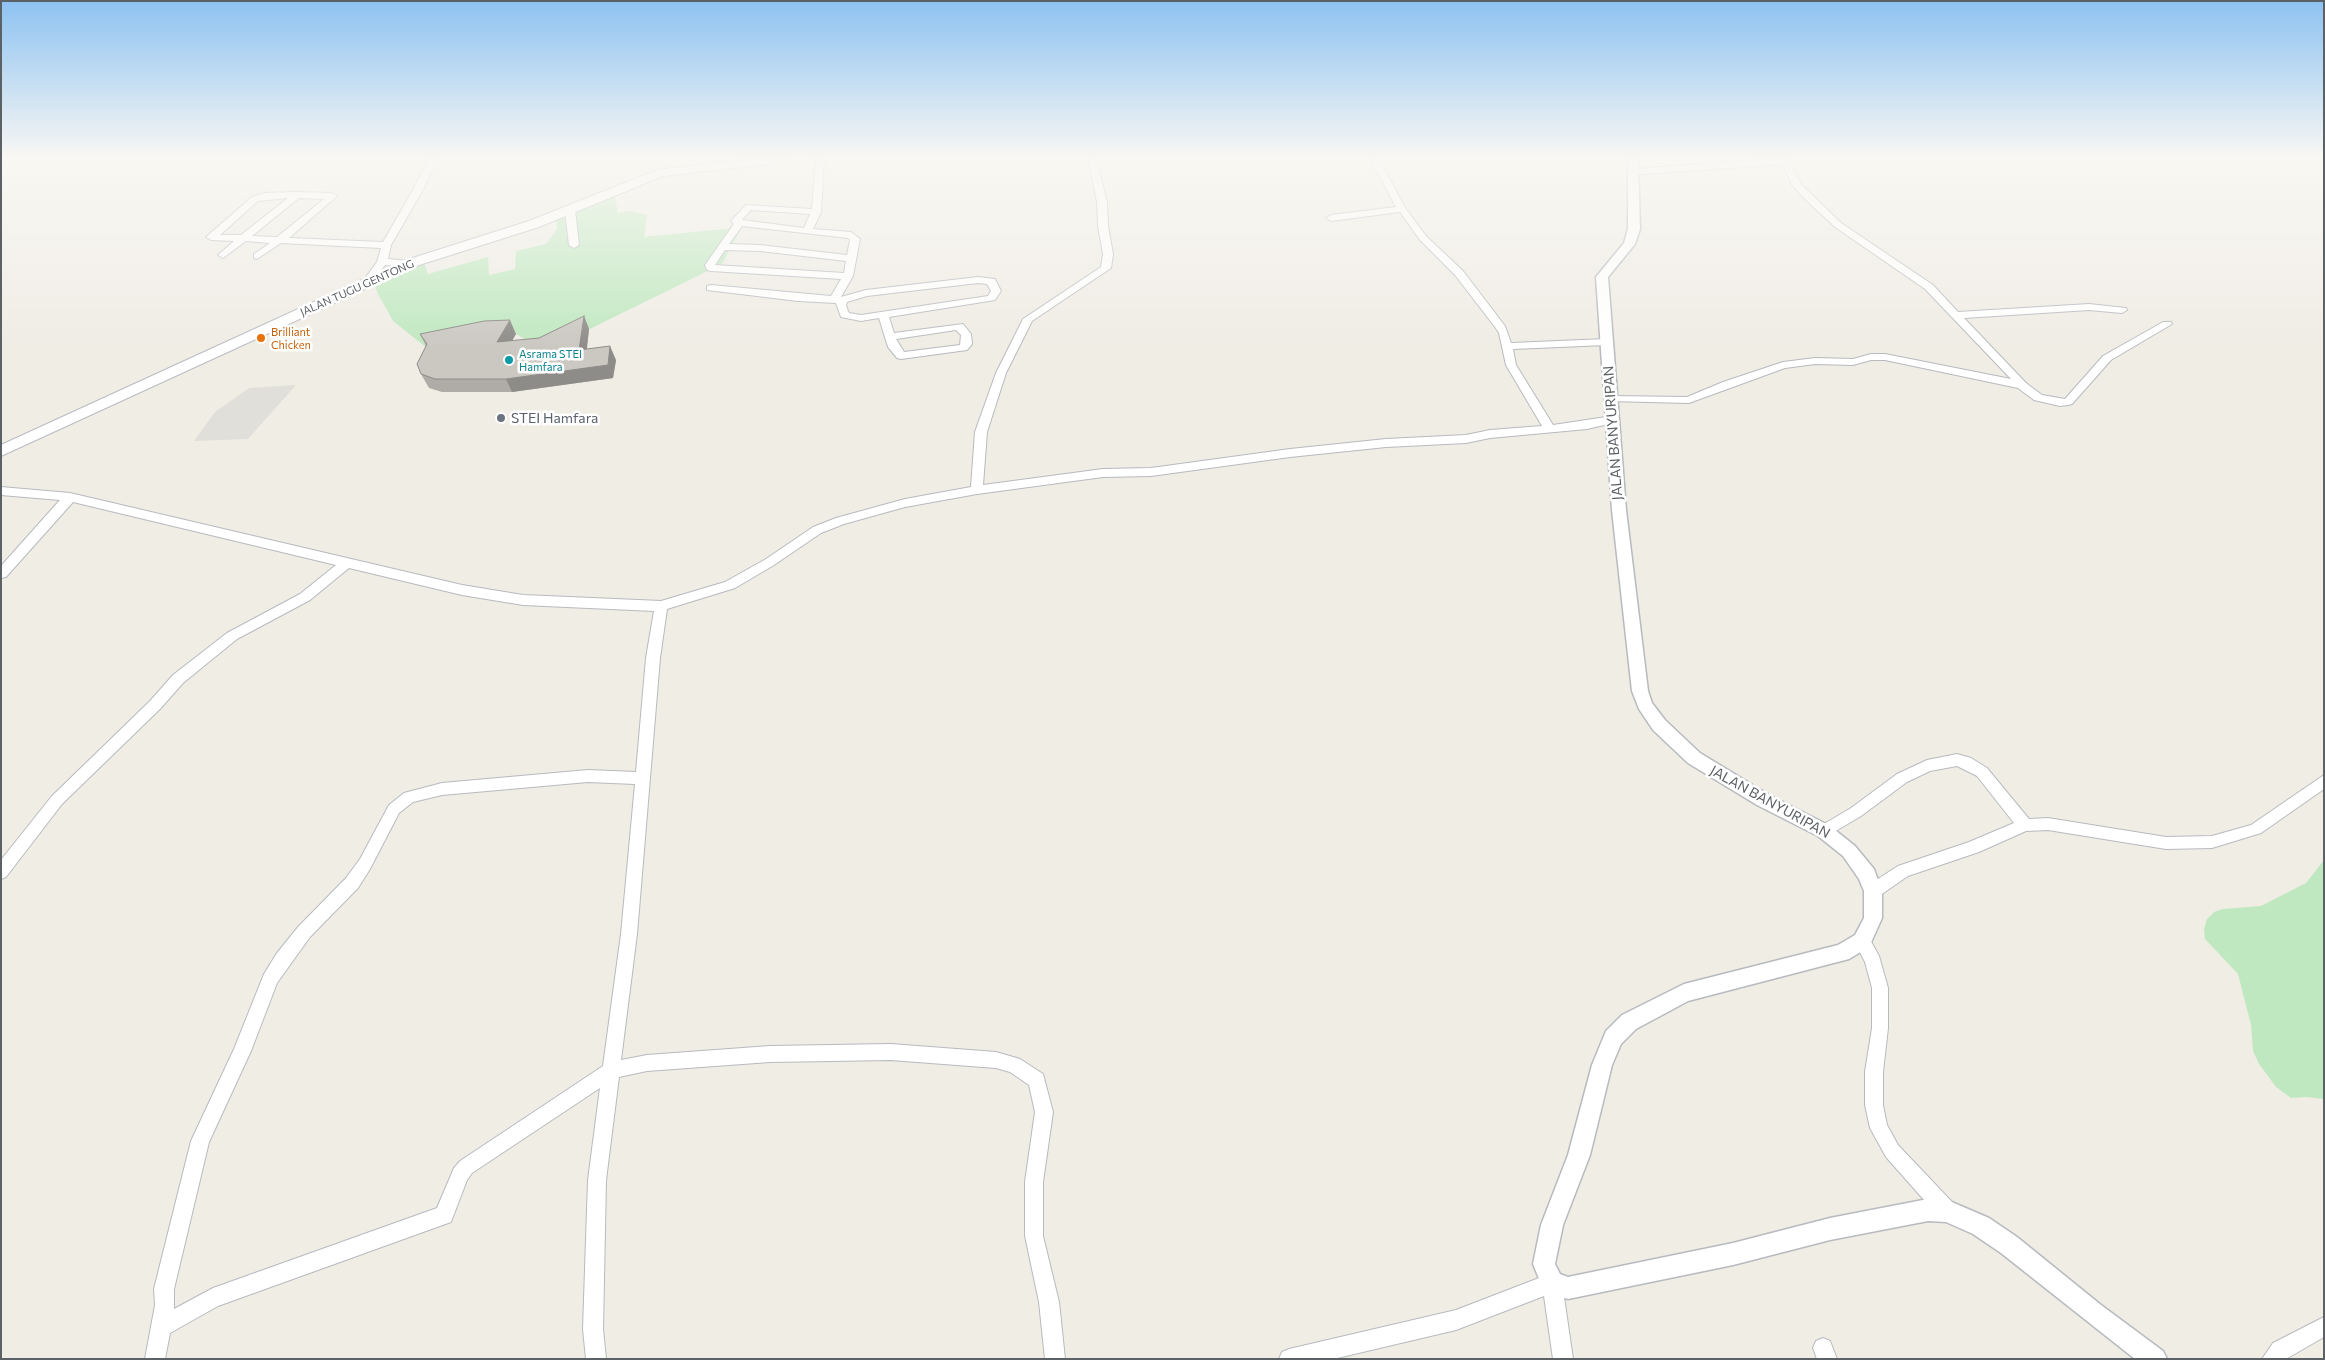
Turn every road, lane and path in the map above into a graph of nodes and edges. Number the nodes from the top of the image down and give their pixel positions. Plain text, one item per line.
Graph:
1 (229, 221) edge
2 (266, 221) edge
3 (304, 221) edge
4 (400, 221) edge
5 (541, 221) edge
6 (571, 221) edge
7 (812, 221) edge
8 (1103, 221) edge
9 (1411, 221) edge
10 (1634, 221) edge
11 (1834, 221) edge
12 (739, 223) joint
13 (807, 231) junction
14 (245, 239) junction
15 (279, 240) junction
16 (386, 245) junction
17 (574, 245) dead end
18 (721, 247) junction
19 (223, 255) dead end
20 (257, 256) dead end
21 (850, 258) junction
22 (382, 262) junction
23 (408, 264) junction
24 (775, 272) junction
25 (848, 276) junction
26 (368, 281) junction
27 (711, 288) dead end
28 (762, 293) junction
29 (838, 300) junction
30 (2122, 310) dead end
31 (883, 315) junction
32 (1958, 315) junction
33 (2167, 324) dead end
34 (890, 337) junction
35 (1606, 342) junction
36 (1507, 346) junction
37 (2022, 385) junction
38 (1611, 399) junction
39 (1613, 420) junction
40 (1550, 429) junction
41 (1, 451) edge
42 (977, 490) junction
43 (1, 491) edge
44 (70, 496) junction
45 (348, 562) junction
46 (1, 574) edge
47 (661, 606) junction
48 (643, 778) junction
49 (2324, 781) edge
50 (2025, 825) junction
51 (1824, 831) junction
52 (2, 871) edge
53 (1873, 891) junction
54 (1862, 941) junction
55 (612, 1070) junction
56 (1947, 1211) junction
57 (1552, 1283) junction
58 (161, 1327) junction
59 (2324, 1327) edge
60 (155, 1359) edge
61 (596, 1359) edge
62 (1055, 1359) edge
63 (1289, 1359) edge
64 (1563, 1359) edge
65 (2155, 1359) edge
66 (2272, 1359) edge

1 - 14 street
2 - 14 street
3 - 15 street
4 - 16 street
5 - 23 main road, JALAN TUGU GENTONG
6 - 17 street
7 - 13 street
8 - 42 street
9 - 36 street
10 - 35 street, JALAN BANYURIPAN
11 - 32 street
12 - 13 street
12 - 18 street
13 - 21 street
14 - 15 street
14 - 19 street
15 - 16 street
15 - 20 street
16 - 22 street
18 - 21 street
18 - 24 street
21 - 25 street
22 - 23 street
22 - 26 street
23 - 26 main road, JALAN TUGU GENTONG
24 - 25 street
24 - 28 street
25 - 29 street
26 - 41 main road, JALAN TUGU GENTONG
27 - 28 street
28 - 29 street
29 - 31 street
29 - 31 street
30 - 32 street
31 - 34 street
32 - 37 street
33 - 37 street
34 - 34 street
35 - 36 street
35 - 38 street, JALAN BANYURIPAN
36 - 40 street
37 - 38 street
38 - 39 street, JALAN BANYURIPAN
39 - 40 street
39 - 51 street, JALAN BANYURIPAN
40 - 42 street
42 - 47 street
43 - 44 street
44 - 45 street
44 - 46 street
45 - 47 street
45 - 52 street
47 - 48 street
48 - 55 street
48 - 58 street
49 - 50 street
50 - 51 street
50 - 53 street
51 - 53 street, JALAN BANYURIPAN
53 - 54 street, JALAN BANYURIPAN
54 - 56 street
54 - 57 street
55 - 58 street
55 - 61 street
55 - 62 street
56 - 57 street
56 - 65 street
57 - 63 street
57 - 64 street
58 - 60 street
59 - 66 street

